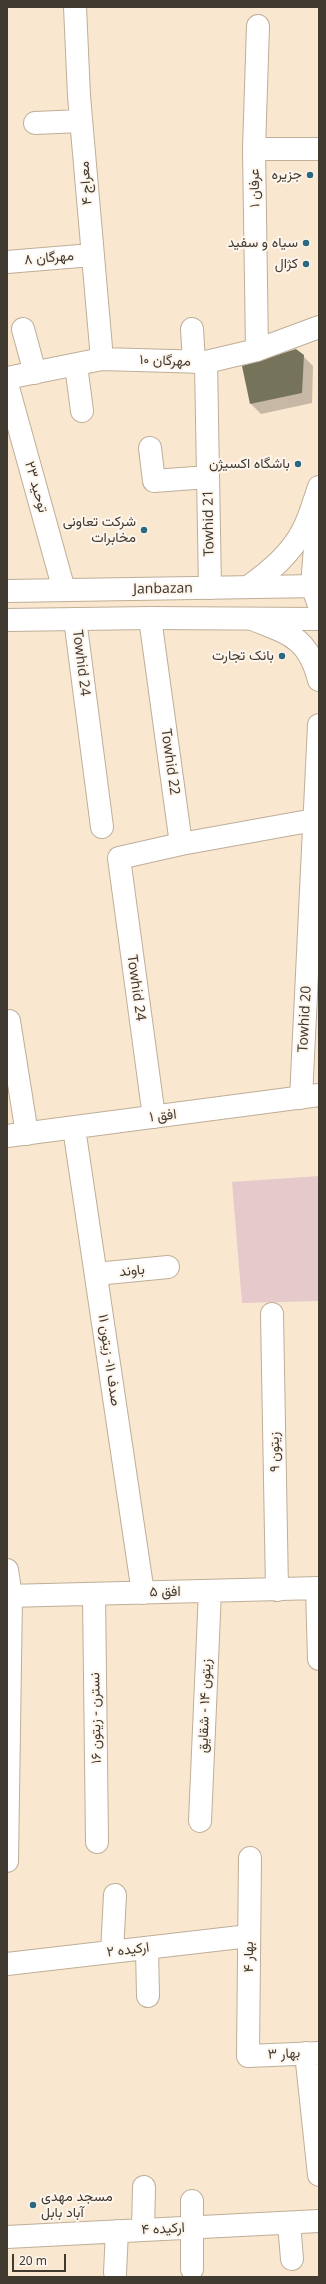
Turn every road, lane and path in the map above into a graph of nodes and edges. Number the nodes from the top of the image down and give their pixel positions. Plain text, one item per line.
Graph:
1 (75, 7) edge
2 (258, 26) dead end
3 (81, 121) junction
4 (35, 123) dead end
5 (254, 149) junction
6 (319, 149) edge
7 (92, 255) junction
8 (7, 262) edge
9 (319, 328) edge
10 (23, 329) dead end
11 (192, 329) dead end
12 (257, 350) junction
13 (102, 360) junction
14 (200, 362) junction
15 (76, 365) junction
16 (35, 372) junction
17 (7, 378) edge
18 (7, 384) edge
19 (82, 410) dead end
20 (150, 448) dead end
21 (208, 477) junction
22 (319, 487) edge
23 (319, 494) edge
24 (248, 587) junction
25 (210, 588) junction
26 (64, 590) junction
27 (7, 591) edge
28 (317, 593) edge
29 (150, 618) junction
30 (251, 618) junction
31 (75, 619) junction
32 (319, 619) edge
33 (7, 620) edge
34 (319, 680) edge
35 (319, 725) edge
36 (314, 820) junction
37 (102, 827) dead end
38 (181, 844) junction
39 (9, 1021) dead end
40 (310, 1097) edge
41 (154, 1117) junction
42 (74, 1128) junction
43 (17, 1135) edge
44 (168, 1267) dead end
45 (96, 1274) junction
46 (272, 1314) dead end
47 (7, 1570) edge
48 (318, 1588) edge
49 (278, 1590) junction
50 (210, 1591) junction
51 (143, 1593) junction
52 (94, 1594) junction
53 (9, 1596) edge
54 (319, 1659) edge
55 (200, 1821) dead end
56 (97, 1842) dead end
57 (250, 1858) dead end
58 (7, 1861) edge
59 (115, 1895) dead end
60 (249, 1936) junction
61 (147, 1948) junction
62 (112, 1952) junction
63 (7, 1964) edge
64 (148, 1996) dead end
65 (313, 2053) edge
66 (248, 2056) joint
67 (319, 2175) edge
68 (144, 2187) dead end
69 (192, 2201) dead end
70 (319, 2221) edge
71 (289, 2223) junction
72 (193, 2227) junction
73 (143, 2230) junction
74 (117, 2231) junction
75 (7, 2237) edge
76 (292, 2259) dead end
77 (192, 2269) dead end
78 (115, 2273) dead end

1 - 3 main road, معراج ۴
2 - 5 main road, عرفان ۱
3 - 4 main road
3 - 7 main road, معراج ۴
5 - 6 main road
5 - 12 main road, عرفان ۱
7 - 8 main road, مهرگان ۸
7 - 13 main road, معراج ۴
9 - 12 main road, مهرگان ۱۰
10 - 16 main road
11 - 14 main road, Towhid 21
12 - 14 main road, مهرگان ۱۰
13 - 14 main road, مهرگان ۱۰
13 - 15 main road, مهرگان ۱۰
14 - 21 main road, Towhid 21
15 - 16 main road, مهرگان ۱۰
15 - 19 main road
16 - 17 main road, مهرگان ۱۰
18 - 26 main road, توحید ۲۳
20 - 21 main road
21 - 25 main road, Towhid 21
22 - 24 main road
23 - 28 main road
24 - 25 main road, Janbazan
24 - 28 main road, Janbazan
25 - 26 main road, Janbazan
26 - 27 main road, Janbazan
29 - 30 main road, Janbazan
29 - 31 main road, Janbazan
29 - 38 main road, Towhid 22
30 - 32 main road, Janbazan
30 - 34 main road
31 - 33 main road, Janbazan
31 - 37 main road, Towhid 24
35 - 36 main road, Towhid 20
36 - 38 main road
36 - 40 main road, Towhid 20
38 - 41 main road, Towhid 24
39 - 43 main road
40 - 41 main road, افق ۱
41 - 42 main road, افق ۱
42 - 43 main road, افق ۱
42 - 45 main road, صدف ۱۱- زیتون ۱۱
44 - 45 main road, باوند
45 - 51 main road, صدف ۱۱- زیتون ۱۱
46 - 49 main road, زیتون ۹
47 - 53 main road
48 - 49 main road, افق ۵
48 - 54 main road
49 - 50 main road, افق ۵
50 - 51 main road, افق ۵
50 - 55 main road, زیتون ۱۴ - شقایق
51 - 52 main road, افق ۵
52 - 53 main road, افق ۵
52 - 56 main road, نسترن - زیتون ۱۶
53 - 58 main road
57 - 60 main road, بهار ۴
59 - 62 main road
60 - 61 main road, ارکیده ۲
60 - 66 main road, بهار ۴
61 - 62 main road, ارکیده ۲
61 - 64 main road
62 - 63 main road, ارکیده ۲
65 - 66 main road, بهار ۳
65 - 67 main road
68 - 73 main road
69 - 72 main road
70 - 71 main road, ارکیده ۴
71 - 72 main road, ارکیده ۴
71 - 76 main road
72 - 73 main road, ارکیده ۴
72 - 77 main road
73 - 74 main road, ارکیده ۴
74 - 75 main road, ارکیده ۴
74 - 78 main road

